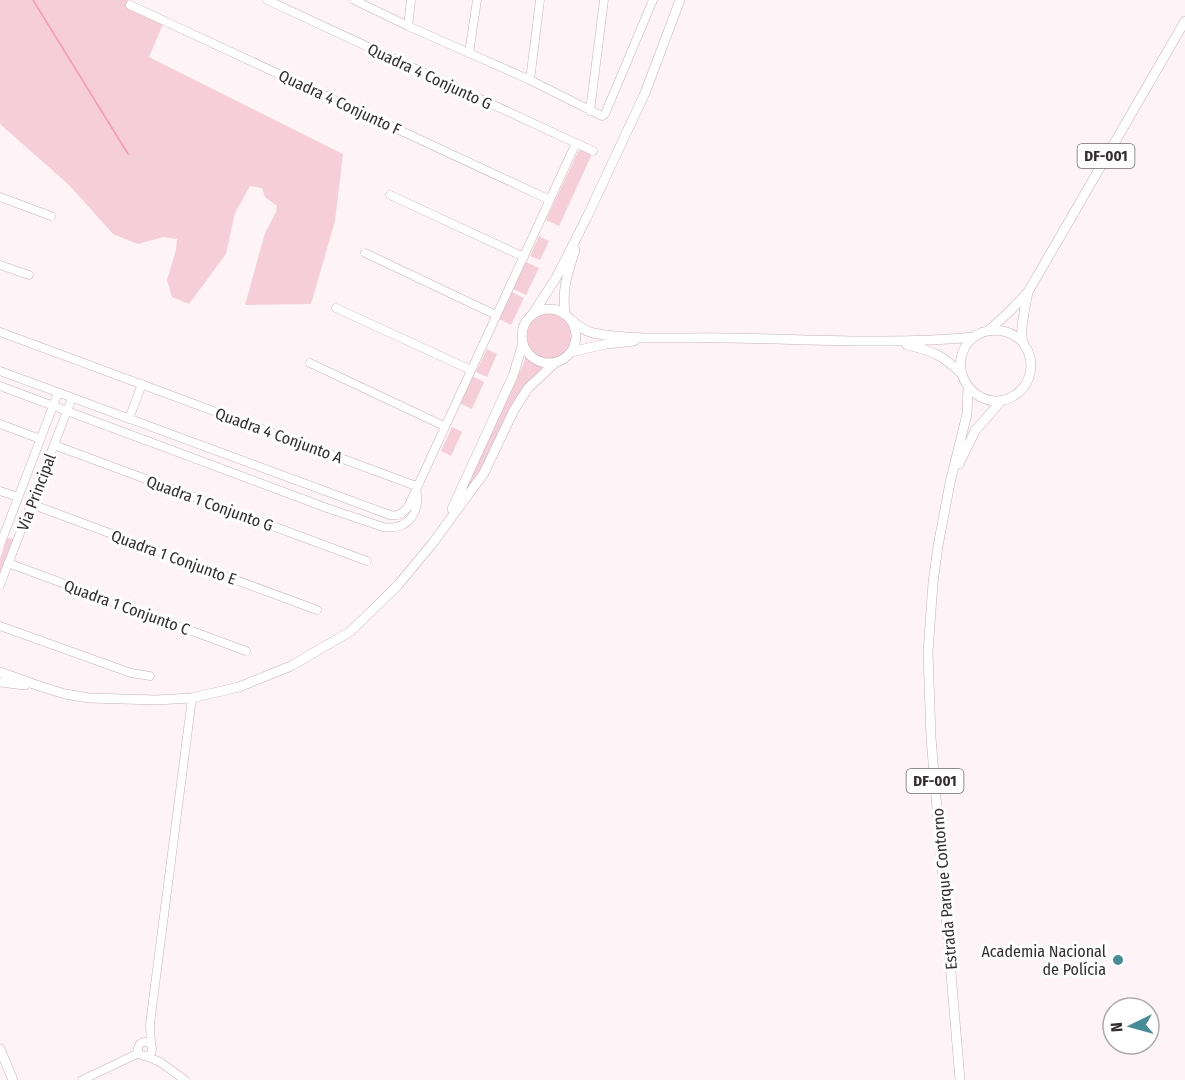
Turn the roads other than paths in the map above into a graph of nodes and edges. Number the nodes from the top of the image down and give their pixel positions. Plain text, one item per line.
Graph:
1 (267, 0) edge
2 (354, 0) edge
3 (411, 0) edge
4 (477, 0) edge
5 (540, 0) edge
6 (604, 0) edge
7 (653, 0) edge
8 (680, 0) edge
9 (130, 5) dead end
10 (1185, 21) edge
11 (408, 26) junction
12 (469, 52) junction
13 (530, 80) junction
14 (590, 111) junction
15 (576, 143) junction
16 (593, 151) dead end
17 (390, 195) dead end
18 (0, 197) edge
19 (550, 200) junction
20 (51, 216) dead end
21 (586, 219) junction
22 (365, 253) dead end
23 (524, 257) junction
24 (0, 265) edge
25 (28, 275) dead end
26 (1028, 292) junction
27 (336, 308) dead end
28 (496, 315) junction
29 (532, 315) junction
30 (567, 317) junction
31 (989, 330) junction
32 (0, 332) edge
33 (974, 337) junction
34 (657, 338) junction
35 (893, 342) junction
36 (1023, 342) junction
37 (523, 343) junction
38 (571, 352) junction
39 (556, 362) junction
40 (310, 363) dead end
41 (471, 370) junction
42 (0, 371) edge
43 (962, 374) junction
44 (142, 384) junction
45 (0, 386) edge
46 (968, 387) junction
47 (58, 393) junction
48 (72, 398) junction
49 (1002, 400) junction
50 (52, 406) junction
51 (66, 411) junction
52 (48, 418) junction
53 (129, 419) junction
54 (62, 423) junction
55 (0, 424) edge
56 (144, 424) junction
57 (444, 426) junction
58 (139, 438) junction
59 (40, 439) junction
60 (54, 445) junction
61 (950, 483) junction
62 (22, 486) junction
63 (416, 486) junction
64 (36, 490) junction
65 (0, 491) edge
66 (331, 495) junction
67 (18, 497) junction
68 (31, 504) junction
69 (327, 508) junction
70 (446, 524) junction
71 (5, 532) junction
72 (18, 537) junction
73 (0, 545) edge
74 (367, 561) dead end
75 (8, 563) junction
76 (0, 585) edge
77 (317, 610) dead end
78 (0, 626) edge
79 (246, 651) dead end
80 (0, 672) edge
81 (150, 676) dead end
82 (0, 681) edge
83 (39, 686) junction
84 (192, 698) junction
85 (150, 1024) junction
86 (140, 1044) junction
87 (0, 1048) edge
88 (152, 1048) junction
89 (142, 1055) junction
90 (160, 1062) junction
91 (13, 1080) edge
92 (82, 1080) edge
93 (184, 1080) edge
94 (960, 1080) edge

1 - 15 street, Quadra 4 Conjunto G
2 - 11 street
3 - 11 street
4 - 12 street
5 - 13 street
6 - 14 street
7 - 14 street
8 - 21 main road
9 - 19 street, Quadra 4 Conjunto F
10 - 26 main road, DF-001
11 - 12 street
12 - 13 street
13 - 14 street
15 - 16 street, Quadra 4 Conjunto G
15 - 19 street
17 - 23 street
18 - 20 street
19 - 23 street
21 - 29 main road
21 - 30 main road
22 - 28 street
23 - 28 street
24 - 25 street
26 - 31 main road, DF-001
26 - 36 main road, DF-001
27 - 41 street
28 - 41 street
29 - 30 main road
29 - 37 main road
30 - 34 main road
30 - 38 main road
31 - 33 main road, DF-001
31 - 36 main road
32 - 44 street, Quadra 4 Conjunto A
33 - 35 main road
33 - 43 main road
34 - 35 main road
34 - 38 main road
35 - 43 main road
36 - 49 main road, DF-001
37 - 39 main road
37 - 70 main road
38 - 39 main road
39 - 70 main road
40 - 57 street
41 - 57 street
42 - 47 street
43 - 46 main road, DF-001
44 - 53 street
44 - 63 street, Quadra 4 Conjunto A
45 - 50 street
46 - 49 main road
46 - 61 main road, DF-001
47 - 48 street
47 - 50 street, Via Principal
48 - 51 street, Via Principal
48 - 53 street
49 - 61 main road, DF-001
50 - 51 street
50 - 52 street, Via Principal
51 - 54 street, Via Principal
51 - 58 street
52 - 54 street
52 - 59 street, Via Principal
53 - 56 street
54 - 60 street, Via Principal
55 - 59 street
56 - 58 street
56 - 66 street
57 - 63 street
58 - 69 street
59 - 62 street, Via Principal
60 - 64 street, Via Principal
60 - 74 street, Quadra 1 Conjunto G
61 - 94 main road, Estrada Parque Contorno / DF-001
62 - 64 street
62 - 67 street, Via Principal
63 - 66 street
63 - 69 street
64 - 68 street, Via Principal
65 - 67 street
66 - 69 street
67 - 71 street, Via Principal
68 - 72 street, Via Principal
68 - 77 street, Quadra 1 Conjunto E
70 - 84 main road
71 - 72 street
71 - 73 street, Via Principal
72 - 75 street, Via Principal
75 - 76 street, Via Principal
75 - 79 street, Quadra 1 Conjunto C
78 - 81 street
80 - 83 main road
82 - 83 main road
83 - 84 main road
84 - 85 street
85 - 86 street
85 - 88 street
86 - 88 street
86 - 89 street
87 - 91 main road
88 - 89 street
88 - 90 street
89 - 90 street
89 - 92 street
90 - 93 street

